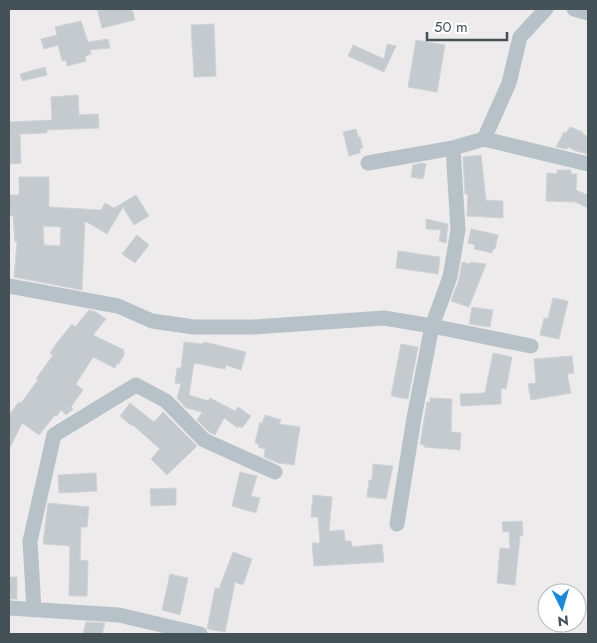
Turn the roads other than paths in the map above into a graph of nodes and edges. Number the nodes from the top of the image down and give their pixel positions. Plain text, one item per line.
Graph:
1 (546, 9) edge
2 (574, 9) edge
3 (588, 13) edge
4 (484, 138) junction
5 (452, 148) junction
6 (368, 163) dead end
7 (588, 164) edge
8 (9, 286) edge
9 (432, 326) junction
10 (531, 346) dead end
11 (275, 472) dead end
12 (397, 524) dead end
13 (9, 608) edge
14 (34, 610) junction
15 (200, 634) edge

1 - 4 street
2 - 3 street
4 - 5 street
4 - 7 street
5 - 6 street
5 - 9 street
8 - 9 street
9 - 10 street
9 - 12 street
11 - 14 street
13 - 14 street
14 - 15 street

